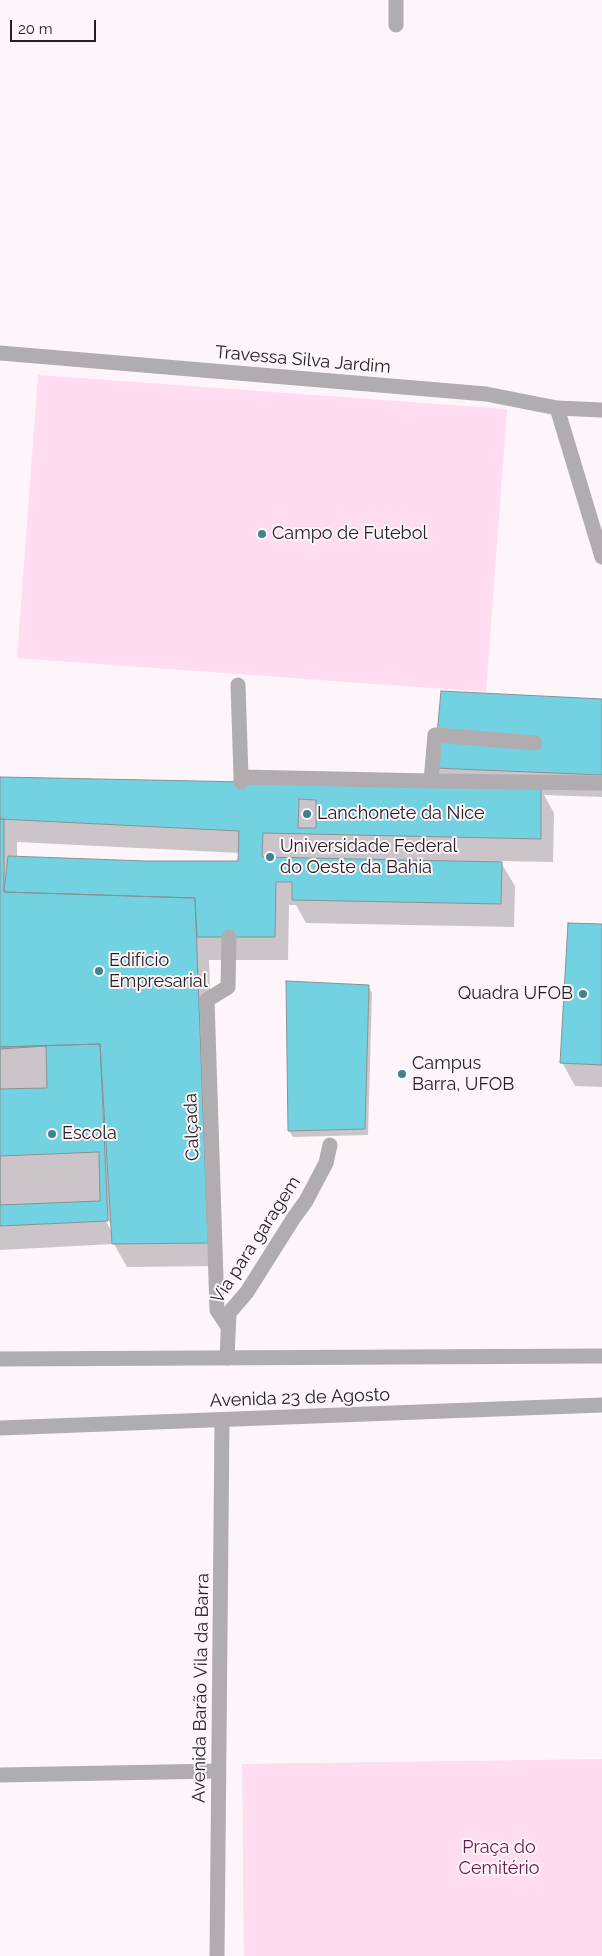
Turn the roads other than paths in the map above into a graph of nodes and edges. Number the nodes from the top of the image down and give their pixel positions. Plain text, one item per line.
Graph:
1 (396, 0) edge
2 (396, 24) dead end
3 (0, 353) edge
4 (557, 408) junction
5 (602, 410) edge
6 (602, 557) edge
7 (238, 686) dead end
8 (437, 735) dead end
9 (432, 781) junction
10 (602, 783) edge
11 (229, 937) dead end
12 (330, 1145) dead end
13 (227, 1325) junction
14 (602, 1356) edge
15 (227, 1358) junction
16 (0, 1359) edge
17 (602, 1405) edge
18 (222, 1420) junction
19 (0, 1428) edge
20 (219, 1771) junction
21 (0, 1776) edge
22 (217, 1956) edge

1 - 2 street
3 - 4 street, Travessa Silva Jardim
4 - 5 street, Travessa Silva Jardim
4 - 6 street
7 - 9 street
8 - 9 street
9 - 10 street
11 - 13 street, Calçada
12 - 13 street, Via para garagem
13 - 15 street, Via para garagem
14 - 15 street, Avenida 23 de Agosto
15 - 16 street, Avenida 23 de Agosto
17 - 18 street, Avenida 23 de Agosto
18 - 19 street, Avenida 23 de Agosto
18 - 20 street, Avenida Barão Vila da Barra
20 - 21 street
20 - 22 street, Avenida Barão Vila da Barra

